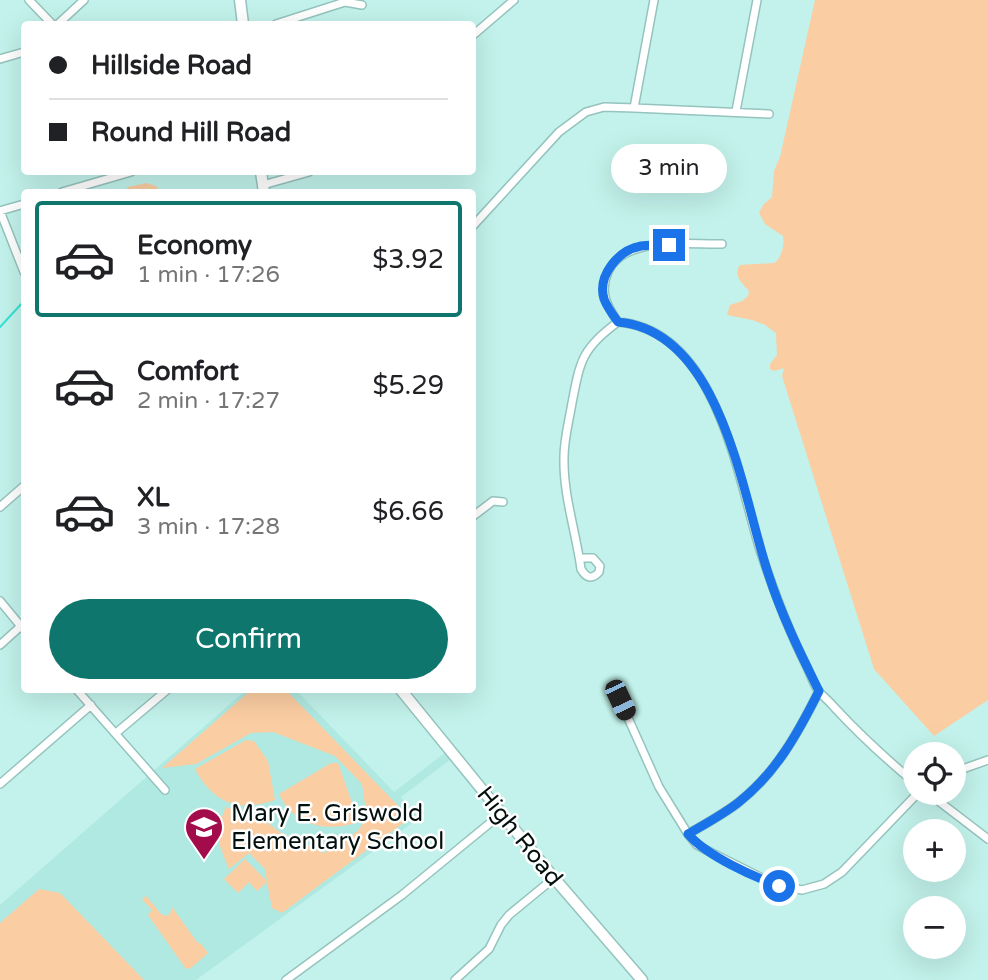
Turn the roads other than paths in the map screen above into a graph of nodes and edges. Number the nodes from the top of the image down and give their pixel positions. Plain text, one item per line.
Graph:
1 (29, 0) edge
2 (84, 0) edge
3 (240, 0) edge
4 (514, 0) edge
5 (654, 0) edge
6 (757, 0) edge
7 (362, 5) dead end
8 (49, 21) edge
9 (61, 21) edge
10 (243, 21) edge
11 (285, 21) edge
12 (476, 33) edge
13 (21, 53) edge
14 (0, 58) edge
15 (634, 108) junction
16 (736, 111) junction
17 (769, 114) dead end
18 (121, 175) edge
19 (301, 175) edge
20 (72, 189) edge
21 (263, 189) edge
22 (21, 205) edge
23 (0, 211) edge
24 (476, 223) edge
25 (722, 244) dead end
26 (21, 264) edge
27 (618, 322) junction
28 (21, 489) edge
29 (503, 502) dead end
30 (0, 507) edge
31 (476, 514) edge
32 (580, 558) dead end
33 (0, 601) edge
34 (21, 626) edge
35 (21, 629) edge
36 (0, 645) edge
37 (819, 691) junction
38 (80, 693) edge
39 (163, 693) edge
40 (403, 693) edge
41 (620, 700) dead end
42 (91, 705) junction
43 (116, 733) junction
44 (988, 760) edge
45 (966, 768) edge
46 (903, 773) edge
47 (0, 784) edge
48 (165, 790) dead end
49 (906, 805) edge
50 (944, 805) edge
51 (501, 814) junction
52 (688, 834) junction
53 (988, 839) edge
54 (554, 878) junction
55 (286, 980) edge
56 (455, 980) edge
57 (642, 980) edge

1 - 8 street
2 - 9 street
3 - 10 main road
4 - 12 street
5 - 15 street
6 - 16 street
7 - 11 street
13 - 14 street
15 - 16 street
15 - 24 street
16 - 17 street
18 - 20 street
19 - 21 street
22 - 23 street
23 - 26 street
25 - 27 street
27 - 32 street
27 - 37 street
28 - 30 street
29 - 31 street
33 - 34 street
35 - 36 street
37 - 46 street
37 - 52 street
38 - 42 street
39 - 43 street
40 - 51 main road, High Road
41 - 52 street
42 - 43 street
42 - 47 street
43 - 48 street
44 - 45 street
49 - 52 street
50 - 53 street
51 - 54 main road, High Road
51 - 55 street
54 - 56 street
54 - 57 main road, High Road

